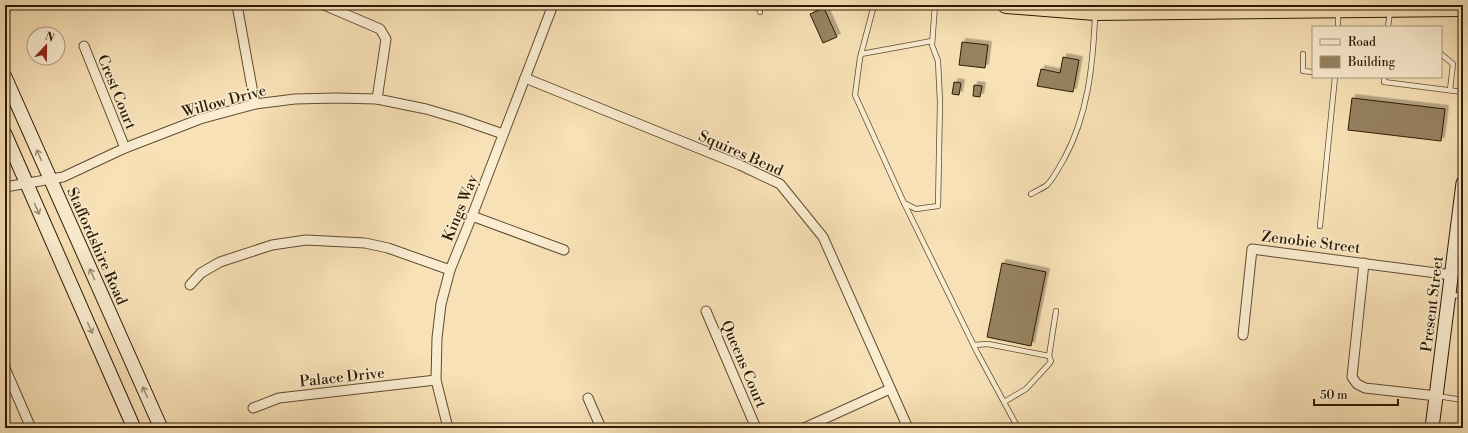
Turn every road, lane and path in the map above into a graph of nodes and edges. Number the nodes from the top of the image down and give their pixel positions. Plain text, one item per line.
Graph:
1 (237, 5) edge
2 (324, 5) edge
3 (553, 5) edge
4 (758, 5) edge
5 (874, 5) edge
6 (935, 5) edge
7 (1006, 5) edge
8 (1137, 8) edge
9 (1220, 8) edge
10 (1258, 8) edge
11 (1463, 8) edge
12 (1338, 10) junction
13 (1390, 10) junction
14 (760, 12) dead end
15 (1095, 12) junction
16 (1338, 26) edge
17 (1388, 26) edge
18 (932, 41) junction
19 (84, 46) dead end
20 (861, 54) junction
21 (1303, 54) dead end
22 (1442, 55) edge
23 (1312, 72) edge
24 (5, 77) edge
25 (525, 78) junction
26 (1335, 78) edge
27 (1384, 78) edge
28 (1450, 90) junction
29 (1463, 92) edge
30 (377, 99) junction
31 (255, 104) junction
32 (5, 134) edge
33 (503, 134) junction
34 (125, 148) junction
35 (50, 179) junction
36 (26, 183) junction
37 (1463, 183) edge
38 (5, 187) edge
39 (1031, 194) dead end
40 (1462, 201) edge
41 (904, 203) junction
42 (472, 216) junction
43 (1320, 226) dead end
44 (564, 250) dead end
45 (1364, 263) junction
46 (450, 270) junction
47 (1452, 275) junction
48 (190, 285) dead end
49 (1450, 294) junction
50 (1463, 296) edge
51 (706, 311) dead end
52 (1056, 311) dead end
53 (1243, 335) dead end
54 (974, 345) junction
55 (1049, 356) junction
56 (5, 368) edge
57 (436, 380) junction
58 (8, 382) edge
59 (890, 389) junction
60 (1437, 396) junction
61 (588, 398) dead end
62 (1463, 400) edge
63 (1004, 402) junction
64 (253, 408) dead end
65 (31, 428) edge
66 (134, 428) edge
67 (161, 428) edge
68 (448, 428) edge
69 (601, 428) edge
70 (756, 428) edge
71 (804, 428) edge
72 (908, 428) edge
73 (1018, 428) edge
74 (1432, 428) edge

1 - 31 street
2 - 30 street
3 - 25 street, Kings Way
4 - 14 lane
5 - 20 lane
6 - 18 lane
7 - 15 highway
8 - 9 highway
8 - 15 highway
9 - 10 highway
10 - 12 highway
11 - 13 highway
12 - 13 highway
12 - 16 lane
13 - 17 lane
15 - 39 lane
18 - 20 lane
18 - 41 lane
19 - 34 street, Crest Court
20 - 41 lane
21 - 23 lane
22 - 28 lane
35 -> 24 main road, Staffordshire Road
25 - 33 street, Kings Way
25 - 59 street, Squires Bend
26 - 43 lane
27 - 28 lane
28 - 29 lane
30 - 31 street, Willow Drive
30 - 33 street, Willow Drive
31 - 34 street, Willow Drive
32 - 36 main road
33 - 42 street, Kings Way
34 - 35 street, Willow Drive
35 - 36 street, Willow Drive
67 -> 35 main road, Staffordshire Road
36 - 38 street, Willow Drive
36 -> 66 main road
37 - 40 main road, Present Street
40 - 47 main road, Present Street
41 - 54 lane
42 - 44 street
42 - 46 street, Kings Way
45 - 47 street, Zenobie Street
45 - 53 street, Zenobie Street
45 - 60 street
46 - 48 street
46 - 57 street, Kings Way
47 - 49 main road, Present Street
49 - 50 lane
49 - 60 main road, Present Street
51 - 70 street, Queens Court
52 - 55 lane
54 - 55 lane
54 - 63 lane
55 - 63 lane
56 - 58 street
57 - 64 street, Palace Drive
57 - 68 street, Kings Way
58 - 65 street
59 - 71 street
59 - 72 street, Squires Bend
60 - 62 lane
60 - 74 main road, Present Street
61 - 69 street
63 - 73 lane

